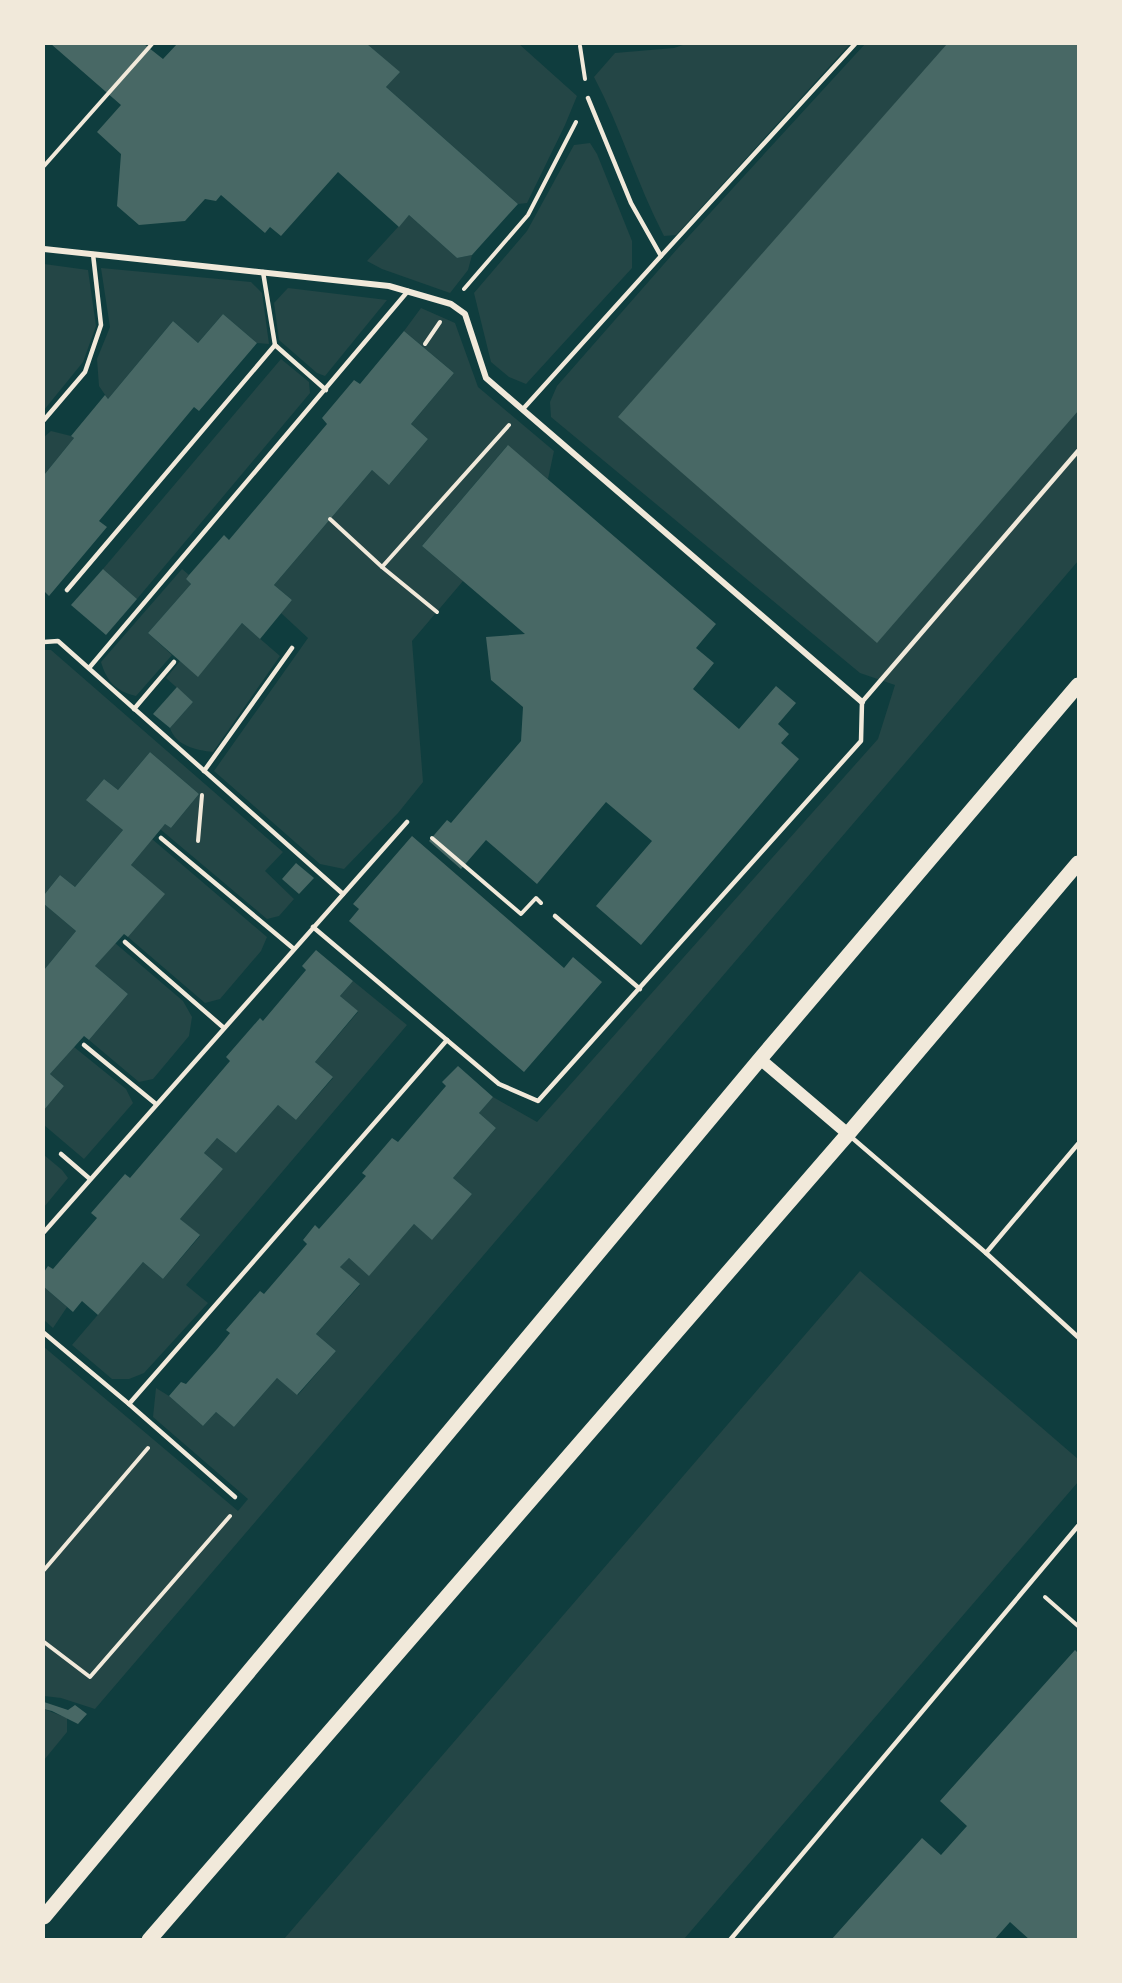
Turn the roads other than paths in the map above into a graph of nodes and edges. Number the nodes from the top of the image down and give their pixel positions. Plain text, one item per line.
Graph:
1 (855, 44) edge
2 (588, 98) road end
3 (44, 249) edge
4 (93, 254) junction
5 (661, 256) junction
6 (263, 272) junction
7 (408, 291) junction
8 (275, 345) junction
9 (326, 390) junction
10 (524, 409) junction
11 (44, 420) edge
12 (1078, 451) edge
13 (67, 590) dead end
14 (44, 642) edge
15 (292, 648) dead end
16 (174, 662) dead end
17 (89, 668) junction
18 (1078, 685) edge
19 (862, 702) junction
20 (134, 709) junction
21 (204, 771) junction
22 (407, 822) dead end
23 (161, 838) dead end
24 (1078, 863) edge
25 (343, 894) junction
26 (555, 916) road end
27 (313, 927) junction
28 (125, 942) dead end
29 (294, 949) junction
30 (640, 989) junction
31 (224, 1028) junction
32 (447, 1040) junction
33 (84, 1045) dead end
34 (760, 1059) junction
35 (156, 1104) junction
36 (848, 1134) junction
37 (1078, 1143) edge
38 (61, 1154) dead end
39 (90, 1179) junction
40 (44, 1232) edge
41 (986, 1253) junction
42 (44, 1333) edge
43 (1078, 1337) edge
44 (129, 1404) junction
45 (235, 1497) road end
46 (1078, 1526) edge
47 (44, 1917) edge
48 (149, 1940) edge
49 (730, 1940) edge

1 - 5 lane
2 - 5 lane
3 - 4 street
4 - 6 street
4 - 11 lane
5 - 10 lane
6 - 7 street
6 - 8 lane
7 - 9 lane
7 - 10 street
8 - 9 lane
8 - 13 lane
9 - 17 lane
10 - 19 street
12 - 19 lane
14 - 17 lane
15 - 21 lane
16 - 20 lane
17 - 20 lane
18 - 34 main road
19 - 30 lane
20 - 21 lane
21 - 25 lane
22 - 25 lane
23 - 29 lane
24 - 36 main road
25 - 27 lane
26 - 30 lane
27 - 29 lane
27 - 32 lane
28 - 31 lane
29 - 31 lane
30 - 32 lane
31 - 35 lane
32 - 44 lane
33 - 35 lane
34 - 36 main road
34 - 47 main road
35 - 39 lane
36 - 41 lane
36 - 48 main road
37 - 41 lane
38 - 39 lane
39 - 40 lane
41 - 43 lane
42 - 44 lane
44 - 45 lane
46 - 49 lane

